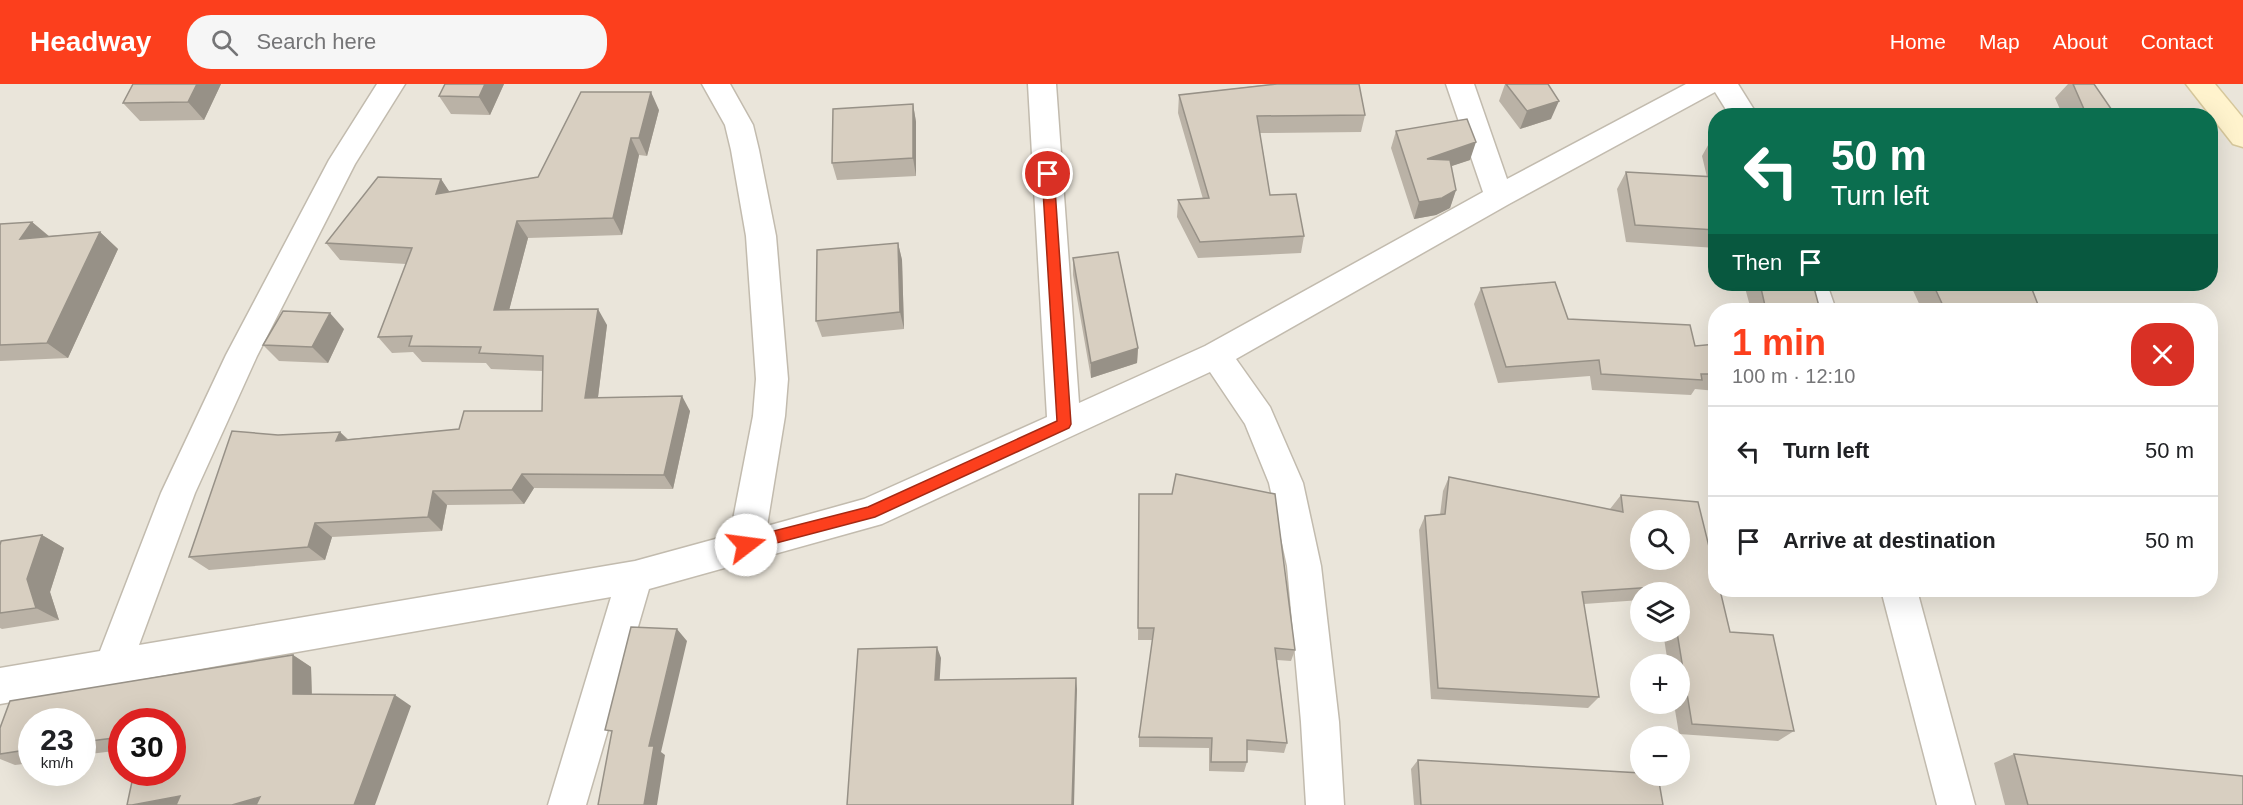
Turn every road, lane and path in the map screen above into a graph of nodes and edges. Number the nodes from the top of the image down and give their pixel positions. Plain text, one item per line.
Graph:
1 (391, 84) edge
2 (716, 84) edge
3 (1042, 84) edge
4 (1460, 84) edge
5 (1708, 84) edge
6 (1724, 84) edge
7 (2200, 84) edge
8 (1739, 108) edge
9 (2243, 137) edge
10 (1499, 196) junction
11 (1216, 355) junction
12 (1064, 424) junction
13 (746, 545) junction
14 (635, 577) junction
15 (1901, 597) edge
16 (112, 668) junction
17 (14, 684) edge
18 (6, 722) edge
19 (567, 805) edge
20 (1325, 805) edge
21 (1956, 805) edge

1 - 16 street
2 - 13 street
3 - 12 street
4 - 10 street
5 - 10 street
6 - 8 street
7 - 9 main road
10 - 11 street
11 - 12 street
11 - 20 street
12 - 13 street
13 - 14 street
14 - 16 street
14 - 19 street
15 - 21 street
16 - 17 street
17 - 18 street

